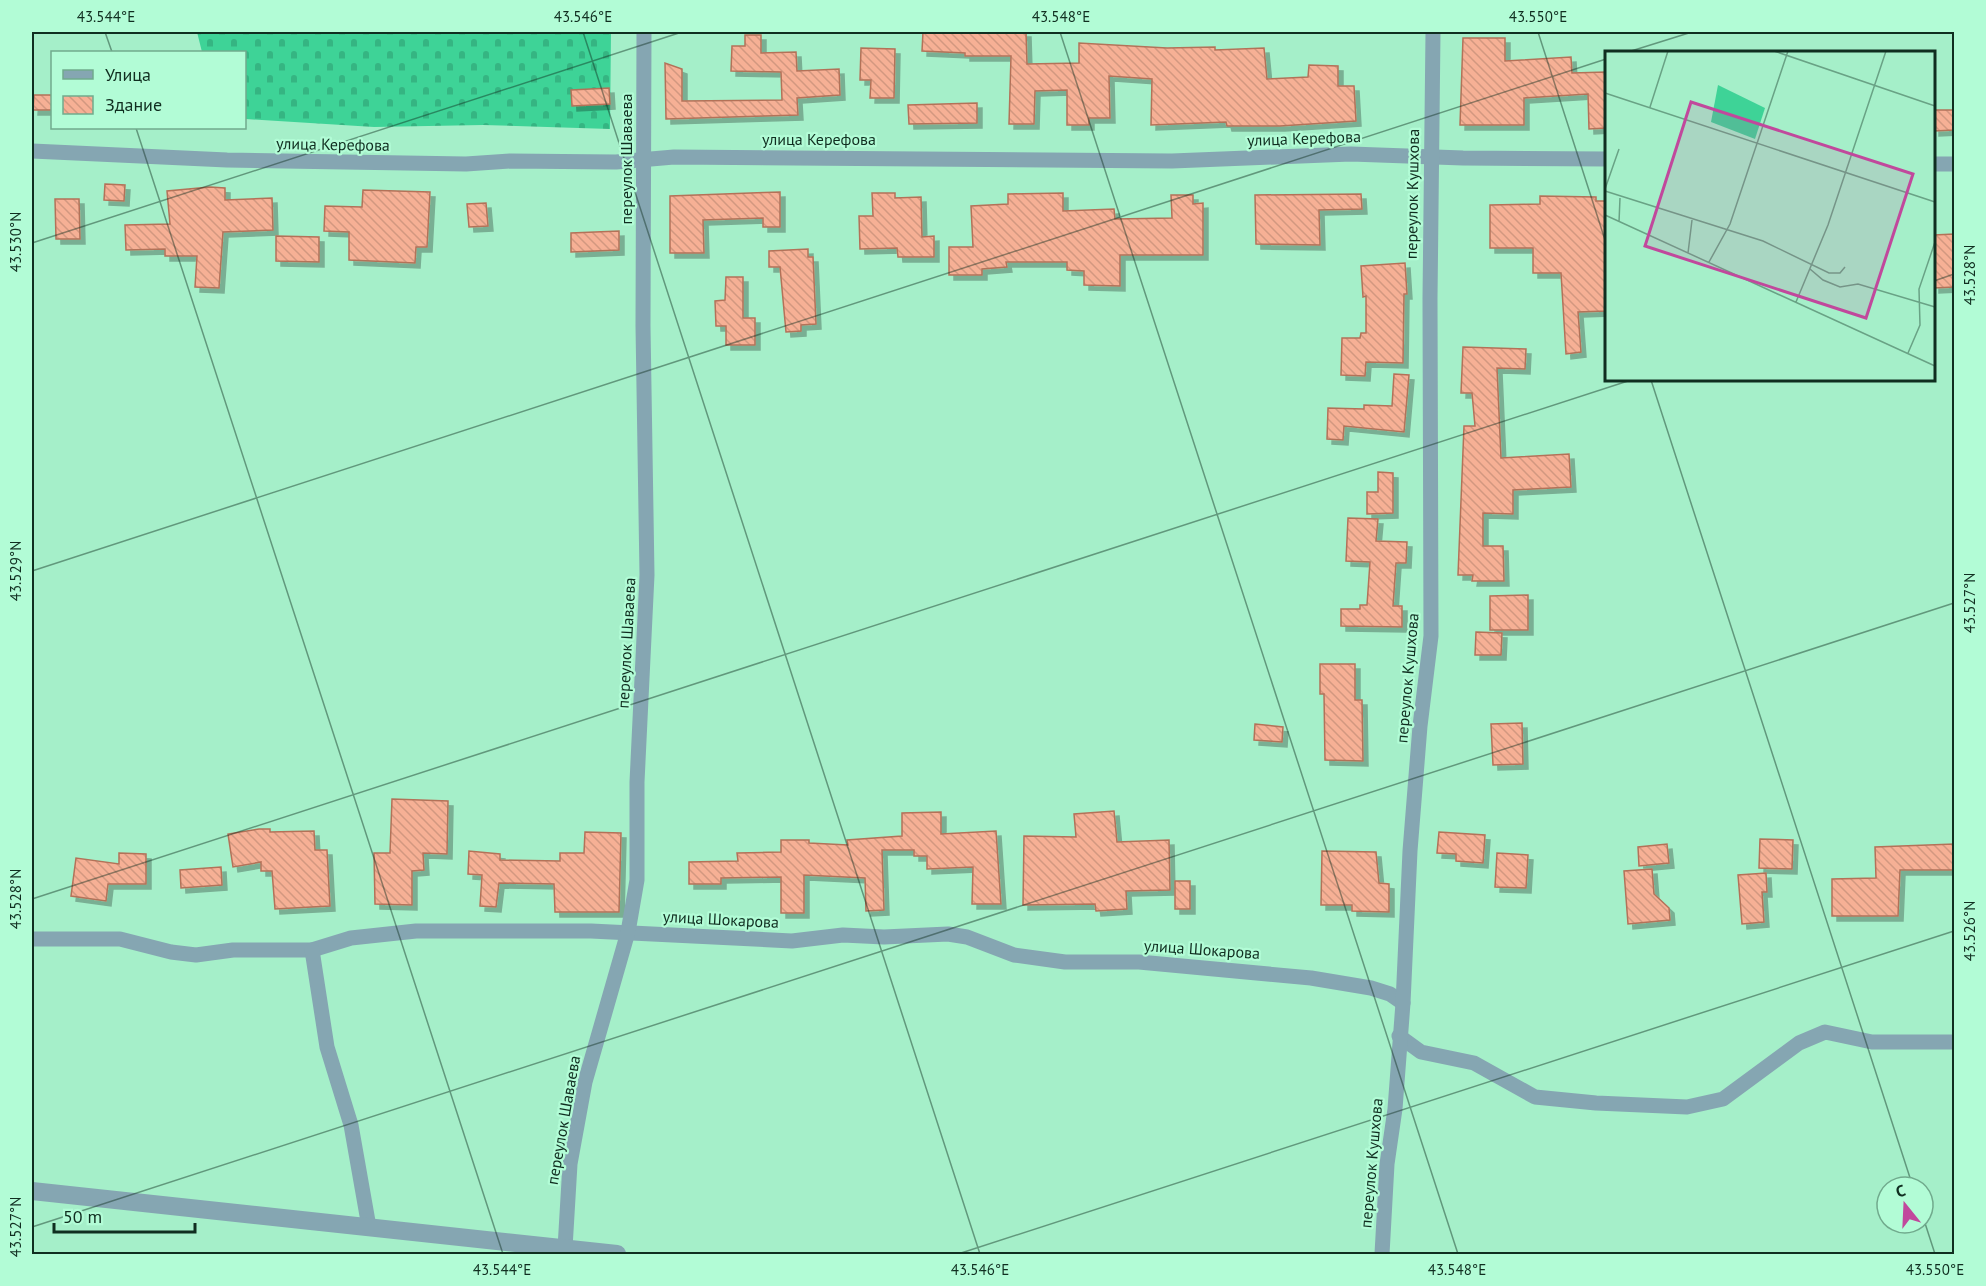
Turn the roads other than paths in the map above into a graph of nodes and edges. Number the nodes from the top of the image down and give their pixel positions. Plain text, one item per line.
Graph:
1 (644, 32) edge
2 (1433, 32) edge
3 (32, 151) edge
4 (1430, 157) junction
5 (1605, 159) edge
6 (644, 160) junction
7 (1935, 164) edge
8 (1954, 164) edge
9 (628, 932) junction
10 (32, 939) edge
11 (312, 950) junction
12 (1403, 1003) junction
13 (1399, 1036) junction
14 (1954, 1042) edge
15 (32, 1191) edge
16 (369, 1227) junction
17 (565, 1248) junction
18 (617, 1254) edge
19 (1382, 1254) edge

1 - 6 street, переулок Шаваева
2 - 4 street, переулок Кушхова
3 - 6 street, улица Керефова
4 - 5 street, улица Керефова
4 - 6 street, улица Керефова
4 - 12 street, переулок Кушхова
6 - 9 street, переулок Шаваева
7 - 8 street
9 - 11 street, улица Шокарова
9 - 12 street, улица Шокарова
9 - 17 street, переулок Шаваева
10 - 11 street, улица Шокарова
11 - 16 street
12 - 13 street, переулок Кушхова
13 - 14 street
13 - 19 street, переулок Кушхова
15 - 16 street
16 - 17 street
17 - 18 street

